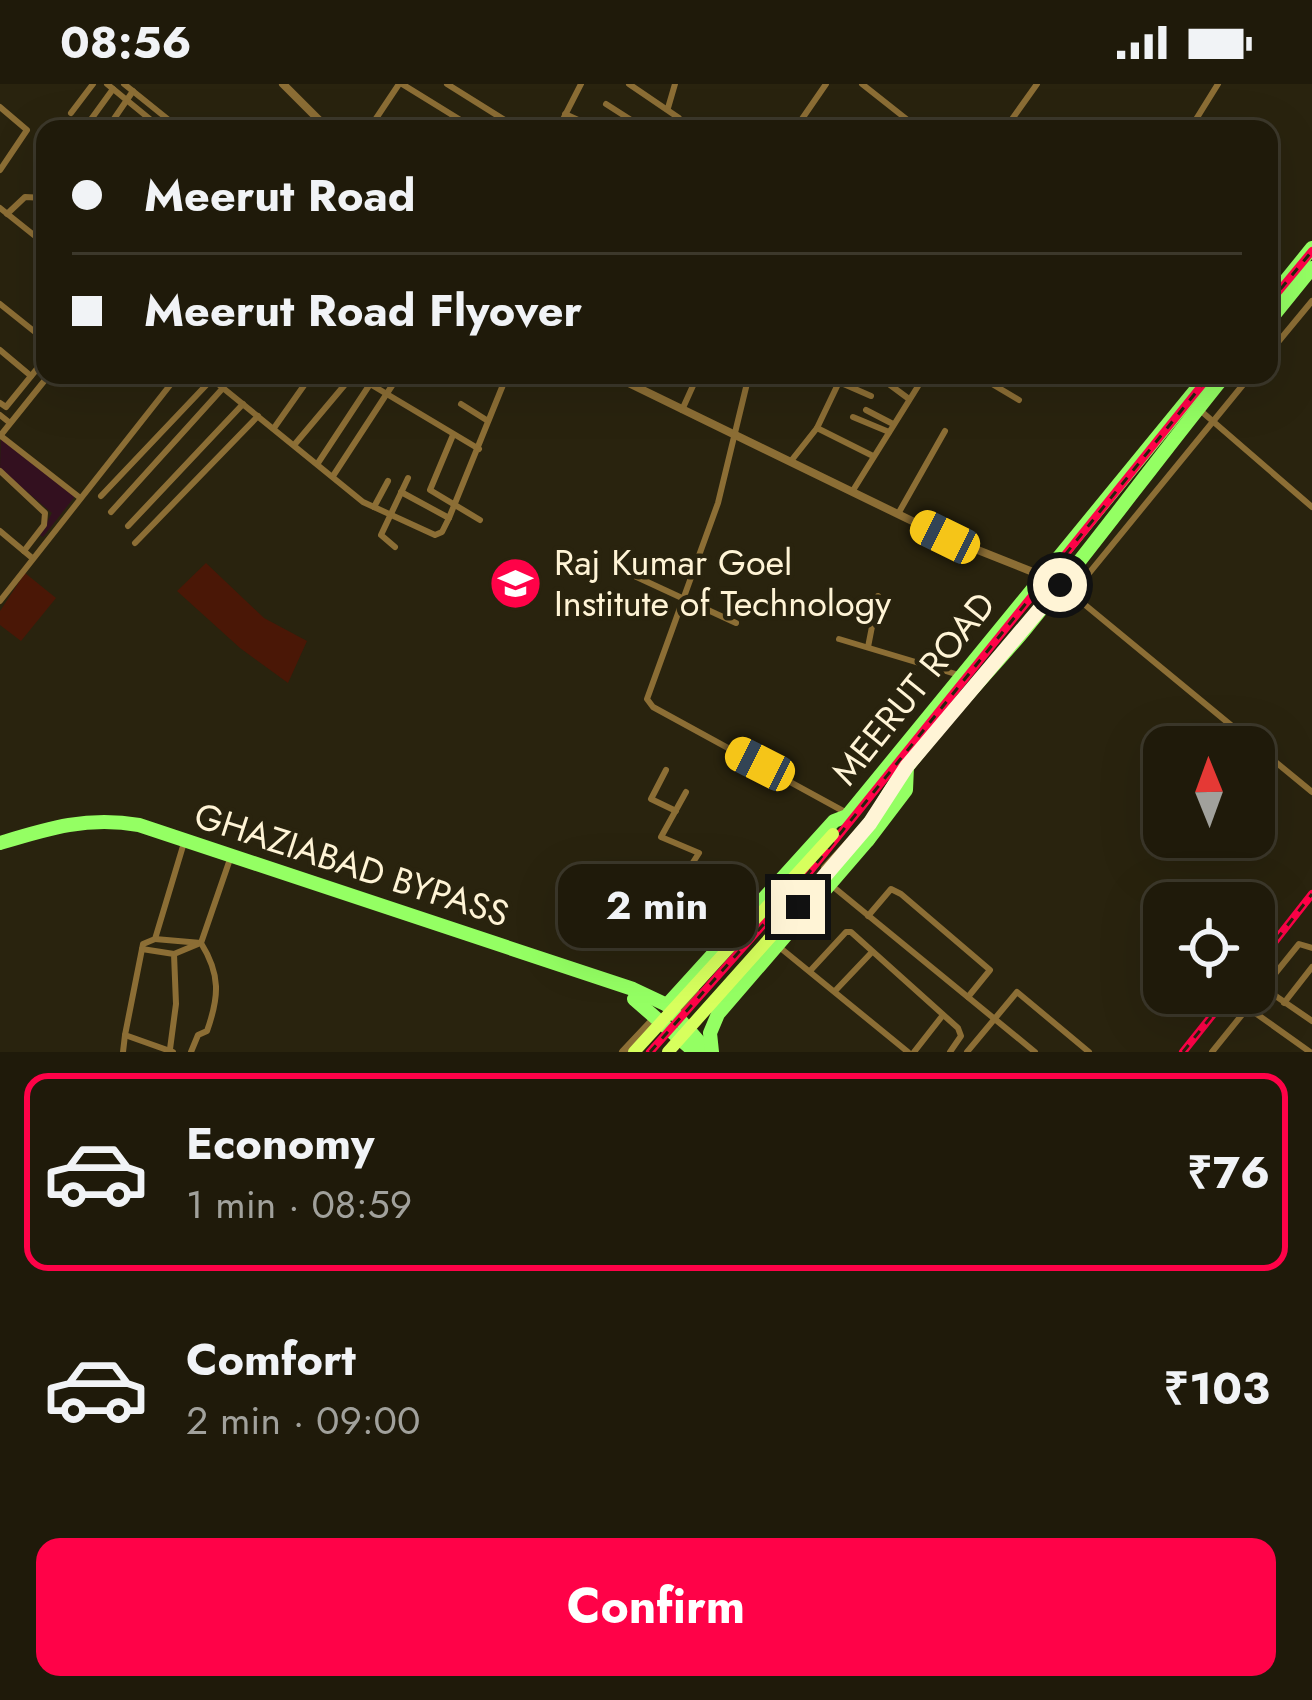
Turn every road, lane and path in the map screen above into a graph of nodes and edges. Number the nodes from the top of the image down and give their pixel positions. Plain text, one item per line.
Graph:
1 (93, 84) edge
2 (124, 84) edge
3 (284, 84) edge
4 (401, 84) edge
5 (447, 84) edge
6 (629, 84) edge
7 (675, 84) edge
8 (826, 84) edge
9 (862, 84) edge
10 (1037, 84) edge
11 (1218, 84) edge
12 (578, 85) edge
13 (110, 87) edge
14 (133, 91) junction
15 (127, 99) junction
16 (606, 104) dead end
17 (0, 107) edge
18 (667, 110) junction
19 (71, 113) dead end
20 (565, 114) junction
21 (90, 120) edge
22 (112, 120) edge
23 (152, 120) edge
24 (169, 120) edge
25 (319, 120) edge
26 (375, 120) edge
27 (460, 120) edge
28 (505, 120) edge
29 (562, 120) edge
30 (578, 120) edge
31 (631, 120) edge
32 (680, 120) edge
33 (801, 120) edge
34 (908, 120) edge
35 (1011, 120) edge
36 (1196, 120) edge
37 (0, 170) edge
38 (36, 198) edge
39 (3, 211) edge
40 (36, 237) edge
41 (1312, 248) edge
42 (1312, 268) edge
43 (1278, 290) edge
44 (1312, 301) edge
45 (0, 304) edge
46 (1278, 310) edge
47 (36, 333) edge
48 (1278, 342) edge
49 (0, 350) edge
50 (36, 371) edge
51 (32, 376) junction
52 (42, 384) edge
53 (171, 384) edge
54 (203, 384) edge
55 (218, 384) edge
56 (305, 384) dead end
57 (346, 384) edge
58 (392, 384) edge
59 (503, 384) edge
60 (630, 384) edge
61 (694, 384) edge
62 (747, 384) edge
63 (838, 384) edge
64 (844, 384) edge
65 (889, 384) edge
66 (919, 384) edge
67 (992, 384) edge
68 (1201, 384) edge
69 (1218, 384) edge
70 (1244, 384) edge
71 (368, 385) joint
72 (223, 388) junction
73 (383, 394) junction
74 (871, 396) dead end
75 (909, 399) junction
76 (1019, 400) dead end
77 (0, 403) edge
78 (243, 404) junction
79 (461, 404) dead end
80 (1198, 409) junction
81 (682, 410) junction
82 (866, 410) dead end
83 (0, 416) edge
84 (258, 416) junction
85 (853, 417) dead end
86 (1212, 420) junction
87 (488, 421) junction
88 (10, 423) junction
89 (274, 428) junction
90 (817, 428) junction
91 (891, 428) junction
92 (945, 431) dead end
93 (453, 435) junction
94 (736, 435) junction
95 (0, 436) edge
96 (295, 444) junction
97 (478, 449) junction
98 (873, 456) junction
99 (790, 462) junction
100 (318, 463) junction
101 (0, 471) edge
102 (333, 476) junction
103 (407, 478) dead end
104 (388, 481) dead end
105 (852, 492) junction
106 (400, 493) junction
107 (101, 496) dead end
108 (79, 497) junction
109 (454, 506) junction
110 (374, 507) junction
111 (1312, 507) edge
112 (111, 512) dead end
113 (898, 514) junction
114 (390, 515) junction
115 (449, 518) junction
116 (480, 520) dead end
117 (128, 526) dead end
118 (0, 531) edge
119 (1097, 534) junction
120 (135, 543) dead end
121 (1110, 545) junction
122 (395, 547) dead end
123 (28, 554) junction
124 (628, 573) dead end
125 (1044, 577) junction
126 (1066, 590) junction
127 (878, 596) dead end
128 (681, 598) junction
129 (0, 601) edge
130 (736, 623) dead end
131 (839, 639) dead end
132 (868, 647) junction
133 (959, 675) junction
134 (901, 762) junction
135 (666, 770) dead end
136 (686, 792) dead end
137 (1312, 792) edge
138 (676, 811) junction
139 (848, 815) junction
140 (870, 823) junction
141 (868, 840) junction
142 (0, 843) edge
143 (0, 853) edge
144 (181, 853) junction
145 (229, 862) junction
146 (641, 866) dead end
147 (266, 871) junction
148 (681, 881) junction
149 (831, 885) junction
150 (868, 916) junction
151 (743, 922) junction
152 (155, 939) junction
153 (201, 943) junction
154 (778, 946) junction
155 (1312, 948) edge
156 (142, 949) junction
157 (872, 952) junction
158 (174, 954) junction
159 (1312, 967) edge
160 (810, 971) junction
161 (1275, 974) edge
162 (836, 991) junction
163 (686, 993) junction
164 (1275, 996) edge
165 (968, 997) junction
166 (1284, 1003) junction
167 (1243, 1014) edge
168 (1256, 1014) edge
169 (667, 1015) junction
170 (943, 1015) junction
171 (994, 1018) junction
172 (1312, 1022) edge
173 (711, 1030) junction
174 (125, 1035) junction
175 (972, 1050) edge
176 (171, 1051) edge
177 (691, 1051) edge
178 (123, 1052) edge
179 (191, 1052) edge
180 (623, 1052) edge
181 (634, 1052) edge
182 (668, 1052) edge
183 (710, 1052) edge
184 (911, 1052) edge
185 (950, 1052) edge
186 (1035, 1052) edge
187 (1089, 1052) edge
188 (1212, 1052) edge
189 (1310, 1052) edge

1 - 19 street
2 - 14 street
3 - 25 street
4 - 26 street
4 - 27 street
5 - 28 street
6 - 18 street
7 - 18 street
8 - 33 street
9 - 34 street
10 - 35 street
11 - 36 street
12 - 20 street
13 - 15 street
13 - 21 street
14 - 15 street
14 - 24 street
15 - 22 street
15 - 23 street
16 - 31 street
17 - 37 street
18 - 32 street
20 - 29 street
20 - 30 street
38 - 39 street
39 - 40 street
41 - 43 highway
42 - 46 highway
44 - 48 street
45 - 47 street
49 - 51 street
50 - 51 street
51 - 77 street
52 - 88 street
53 - 108 street
54 - 107 street
55 - 72 street
56 - 89 street
57 - 96 street
58 - 73 street
59 - 87 street
60 - 81 street
61 - 81 street
62 - 94 street
63 - 90 street
64 - 74 street
65 - 75 street
66 - 75 street
67 - 76 street
68 - 125 highway, MEERUT ROAD
69 - 80 highway, MEERUT ROAD
70 - 86 street
71 - 73 street
71 - 100 street
72 - 78 street
72 - 112 street
73 - 93 street
73 - 102 street
75 - 91 street
78 - 84 street
78 - 117 street
79 - 87 street
80 - 86 street
80 - 119 highway, MEERUT ROAD
81 - 94 street
82 - 91 street
83 - 88 street
84 - 89 street
84 - 120 street
85 - 91 street
86 - 111 street
86 - 121 street
87 - 97 street
88 - 95 street
89 - 96 street
90 - 98 street
90 - 99 street
91 - 98 street
92 - 113 street
93 - 97 street
93 - 109 street
94 - 99 street
94 - 128 street
95 - 108 street
96 - 100 street
97 - 109 street
98 - 105 street
99 - 105 street
100 - 102 street
101 - 123 street
102 - 110 street
103 - 106 street
104 - 110 street
105 - 113 street
106 - 114 street
106 - 115 street
108 - 123 street
109 - 115 street
109 - 116 street
110 - 114 street
113 - 125 street
114 - 115 street
114 - 122 street
118 - 123 street
119 - 121 street
119 - 126 highway, MEERUT ROAD
121 - 126 street
123 - 129 street
124 - 128 street
125 - 133 highway, MEERUT ROAD
126 - 134 highway, MEERUT ROAD
126 - 137 street
127 - 132 street
128 - 130 street
128 - 139 street
131 - 132 street
132 - 133 street
133 - 134 highway, MEERUT ROAD
134 - 139 highway, MEERUT ROAD
134 - 140 highway, MEERUT ROAD
134 - 141 highway
135 - 138 street
136 - 138 street
138 - 148 street
139 - 151 highway, MEERUT ROAD
139 - 163 street
139 - 181 main road, bridge
140 - 141 highway
140 - 173 street
140 - 182 main road, bridge
141 - 149 highway
142 - 147 highway, GHAZIABAD BYPASS
143 - 144 highway, GHAZIABAD BYPASS
144 - 145 highway, GHAZIABAD BYPASS
144 - 152 street
145 - 147 highway, GHAZIABAD BYPASS
145 - 153 street
146 - 148 street
147 - 169 highway, GHAZIABAD BYPASS
148 - 151 street
149 - 150 street
149 - 154 highway
150 - 165 street
150 - 165 street
151 - 163 highway, MEERUT ROAD
152 - 153 street
152 - 156 street
153 - 158 street
153 - 179 street
154 - 160 street
154 - 173 highway
155 - 161 street
156 - 158 street
156 - 174 street
157 - 160 street
157 - 162 street
157 - 170 street
158 - 176 street
159 - 166 street
160 - 162 street
162 - 184 street
163 - 169 highway, MEERUT ROAD
164 - 166 street
165 - 171 street
166 - 172 street
167 - 188 street
168 - 189 street
169 - 177 highway
169 - 180 street
169 - 183 highway
170 - 184 street
170 - 185 street
171 - 175 street
171 - 186 street
171 - 187 street
173 - 183 highway
174 - 176 street
174 - 178 street

